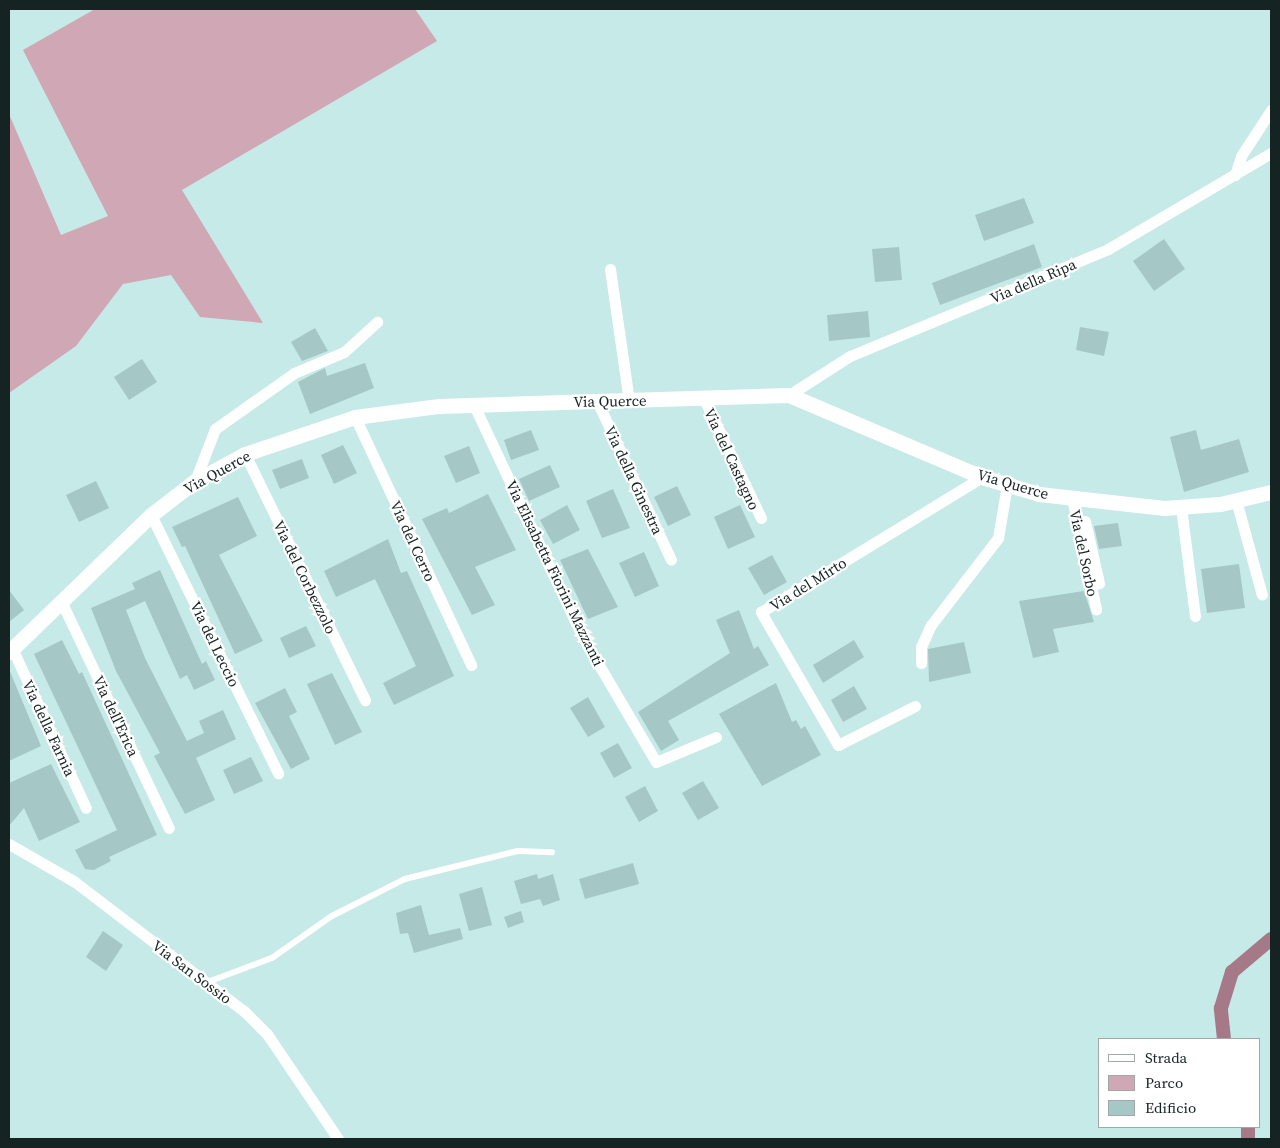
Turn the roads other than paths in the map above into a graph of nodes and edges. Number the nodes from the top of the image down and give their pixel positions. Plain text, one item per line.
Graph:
1 (1271, 110) edge
2 (1271, 153) edge
3 (1235, 175) junction
4 (610, 269) dead end
5 (377, 322) dead end
6 (789, 395) junction
7 (704, 399) junction
8 (597, 401) junction
9 (629, 402) junction
10 (473, 403) junction
11 (355, 417) junction
12 (245, 454) junction
13 (982, 477) junction
14 (195, 481) junction
15 (1007, 485) junction
16 (1271, 492) edge
17 (1076, 499) junction
18 (1236, 500) junction
19 (1181, 507) junction
20 (152, 515) junction
21 (761, 518) dead end
22 (672, 560) dead end
23 (1100, 583) dead end
24 (1262, 595) dead end
25 (62, 603) junction
26 (1096, 608) dead end
27 (1195, 616) dead end
28 (11, 650) edge
29 (921, 663) dead end
30 (471, 665) dead end
31 (364, 700) dead end
32 (915, 706) dead end
33 (716, 737) dead end
34 (278, 773) dead end
35 (86, 808) dead end
36 (169, 828) dead end
37 (9, 844) edge
38 (552, 852) dead end
39 (206, 983) junction
40 (338, 1139) edge

1 - 3 street
2 - 3 street, Via della Ripa
3 - 6 street, Via della Ripa
4 - 9 street
5 - 14 street
6 - 7 street, Via Querce
6 - 13 street, Via Querce
7 - 9 street, Via Querce
7 - 21 street, Via del Castagno
8 - 9 street, Via Querce
8 - 10 street, Via Querce
8 - 22 street, Via della Ginestra
10 - 11 street, Via Querce
10 - 33 street, Via Elisabetta Fiorini Mazzanti
11 - 12 street, Via Querce
11 - 30 street, Via del Cerro
12 - 14 street, Via Querce
12 - 31 street, Via del Corbezzolo
13 - 15 street, Via Querce
13 - 32 street, Via del Mirto
14 - 20 street, Via Querce
15 - 17 street, Via Querce
15 - 29 street
16 - 18 street, Via Querce
17 - 19 street, Via Querce
17 - 23 street
17 - 26 street, Via del Sorbo
18 - 19 street, Via Querce
18 - 24 street
19 - 27 street
20 - 25 street, Via Querce
20 - 34 street, Via del Leccio
25 - 28 street, Via Querce
25 - 36 street, Via dell'Erica
28 - 35 street, Via della Farnia
37 - 39 street, Via San Sossio
38 - 39 lane
39 - 40 street, Via San Sossio

